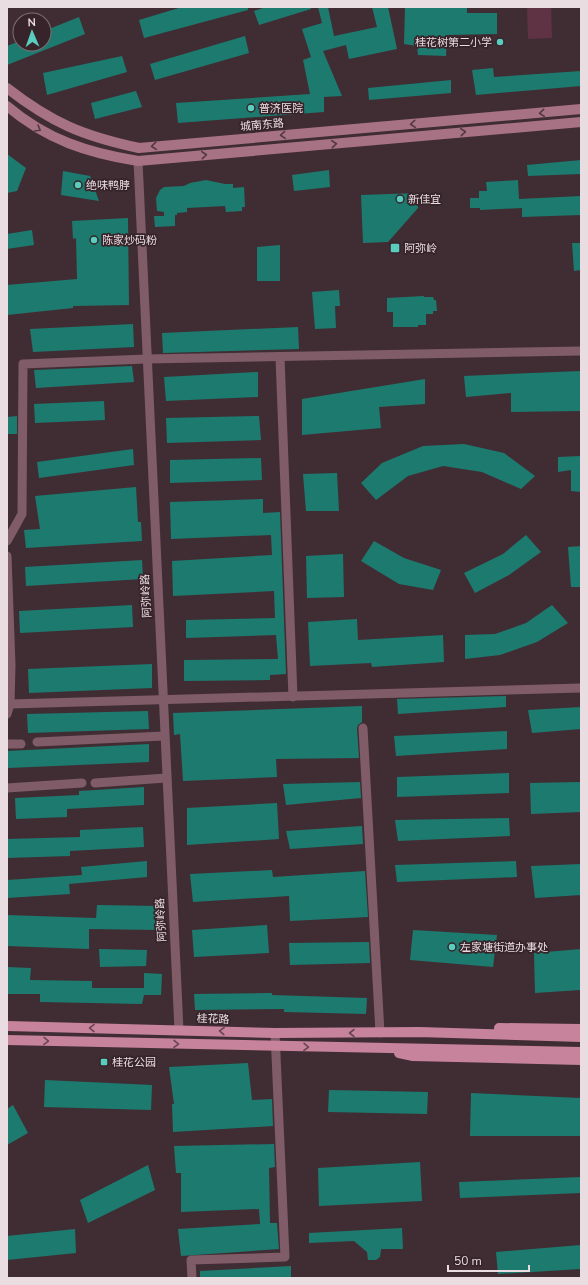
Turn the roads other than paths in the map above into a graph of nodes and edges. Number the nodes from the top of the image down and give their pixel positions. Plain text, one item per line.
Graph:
1 (7, 88) edge
2 (7, 106) edge
3 (581, 109) edge
4 (581, 122) edge
5 (138, 161) junction
6 (581, 351) edge
7 (280, 357) junction
8 (146, 359) junction
9 (7, 541) edge
10 (7, 556) edge
11 (581, 688) edge
12 (293, 697) junction
13 (163, 700) junction
14 (10, 704) junction
15 (7, 714) edge
16 (363, 728) dead end
17 (164, 736) junction
18 (37, 742) dead end
19 (7, 744) edge
20 (21, 744) dead end
21 (166, 778) junction
22 (95, 782) dead end
23 (82, 783) dead end
24 (7, 788) edge
25 (7, 1026) edge
26 (581, 1029) edge
27 (179, 1030) junction
28 (275, 1033) junction
29 (380, 1033) junction
30 (581, 1037) edge
31 (7, 1040) edge
32 (275, 1047) junction
33 (381, 1048) junction
34 (581, 1052) edge
35 (581, 1060) edge
36 (192, 1278) edge

3 -> 1 main road, 城南东路
2 -> 5 main road
5 -> 4 main road
5 - 8 street, 阿弥岭路
6 - 7 street
7 - 8 street
7 - 12 street
8 - 9 street
8 - 13 street, 阿弥岭路
10 - 14 street
11 - 12 street
12 - 13 street
13 - 14 street
13 - 17 street, 阿弥岭路
14 - 15 street
16 - 29 street
17 - 18 street
17 - 21 street, 阿弥岭路
19 - 20 street
21 - 22 street
21 - 27 street, 阿弥岭路
23 - 24 street
27 -> 25 main road, 桂花路
26 - 29 main road
28 -> 27 main road, 桂花路
29 -> 28 main road, 桂花路
28 - 32 street
29 - 30 main road, 桂花路
31 -> 32 main road
32 -> 33 main road
32 - 36 street
33 - 34 main road
33 - 35 main road

